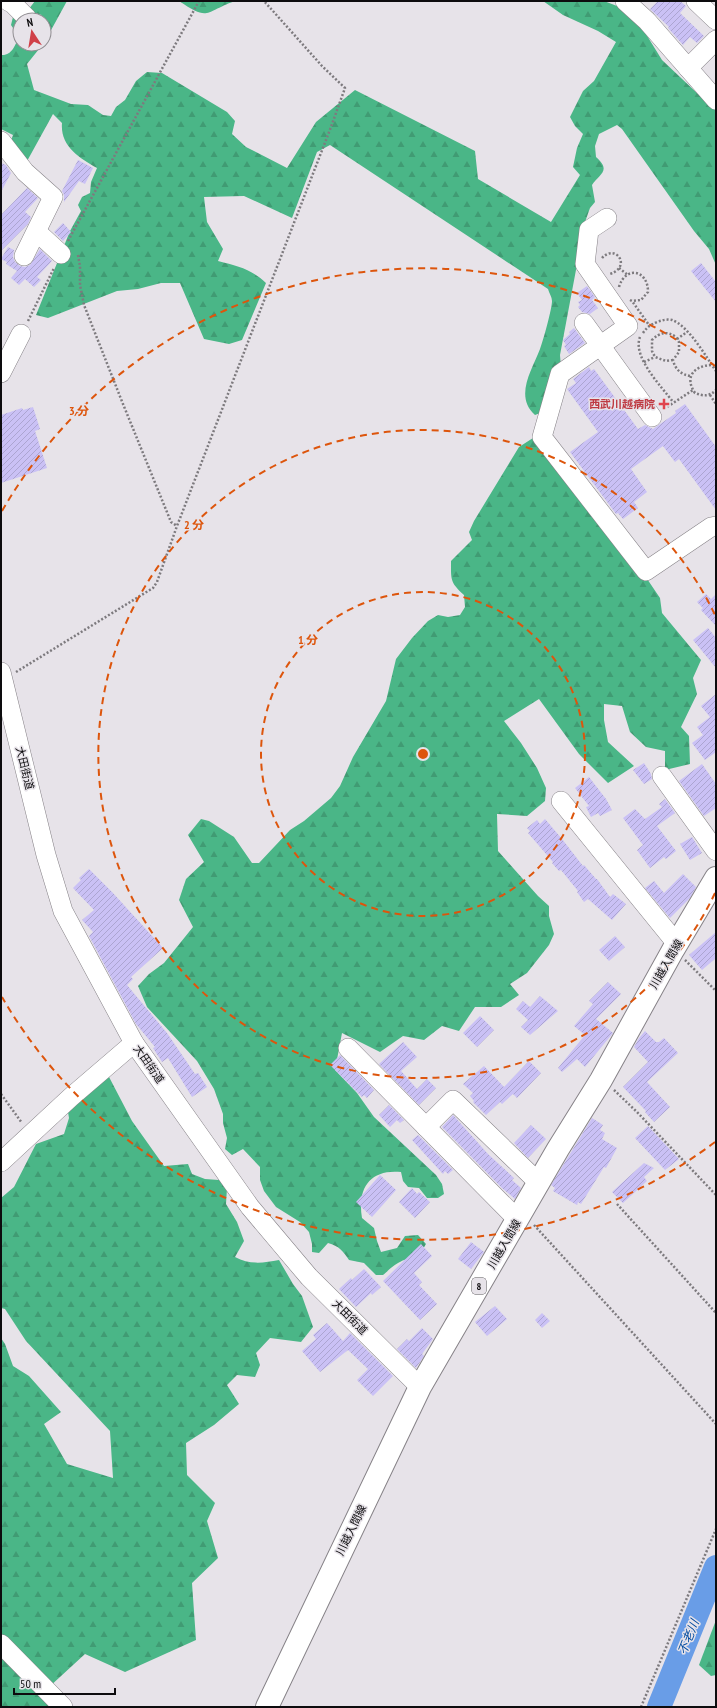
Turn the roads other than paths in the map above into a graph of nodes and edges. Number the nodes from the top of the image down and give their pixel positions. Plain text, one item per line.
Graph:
1 (8, 1) edge
2 (625, 1) edge
3 (696, 1) edge
4 (21, 12) edge
5 (716, 20) edge
6 (716, 40) edge
7 (688, 68) junction
8 (716, 100) edge
9 (1, 141) edge
10 (607, 218) dead end
11 (37, 232) junction
12 (69, 249) road end
13 (24, 256) dead end
14 (584, 323) dead end
15 (22, 334) road end
16 (601, 346) junction
17 (1, 373) edge
18 (652, 417) road end
19 (716, 526) edge
20 (2, 676) edge
21 (662, 776) dead end
22 (561, 801) dead end
23 (716, 851) edge
24 (716, 878) edge
25 (675, 947) junction
26 (134, 1043) junction
27 (348, 1048) dead end
28 (426, 1127) junction
29 (1, 1162) edge
30 (539, 1183) junction
31 (520, 1217) junction
32 (420, 1387) junction
33 (1, 1644) edge
34 (63, 1707) edge
35 (267, 1707) edge

1 - 4 street
2 - 7 street
3 - 5 street
6 - 7 street
7 - 8 street
9 - 11 street
10 - 16 street
11 - 12 street
11 - 13 street
14 - 16 street
15 - 17 street
16 - 18 street
16 - 19 street
20 - 26 street, 大田街道
21 - 23 street
22 - 25 street
24 - 25 main road, 川越入間線 / 8
25 - 30 main road, 川越入間線 / 8
26 - 29 street
26 - 32 street, 大田街道
27 - 28 street
28 - 30 street
28 - 31 street
30 - 31 main road, 川越入間線 / 8
31 - 32 main road, 川越入間線 / 8
32 - 35 main road, 川越入間線 / 8
33 - 34 street

